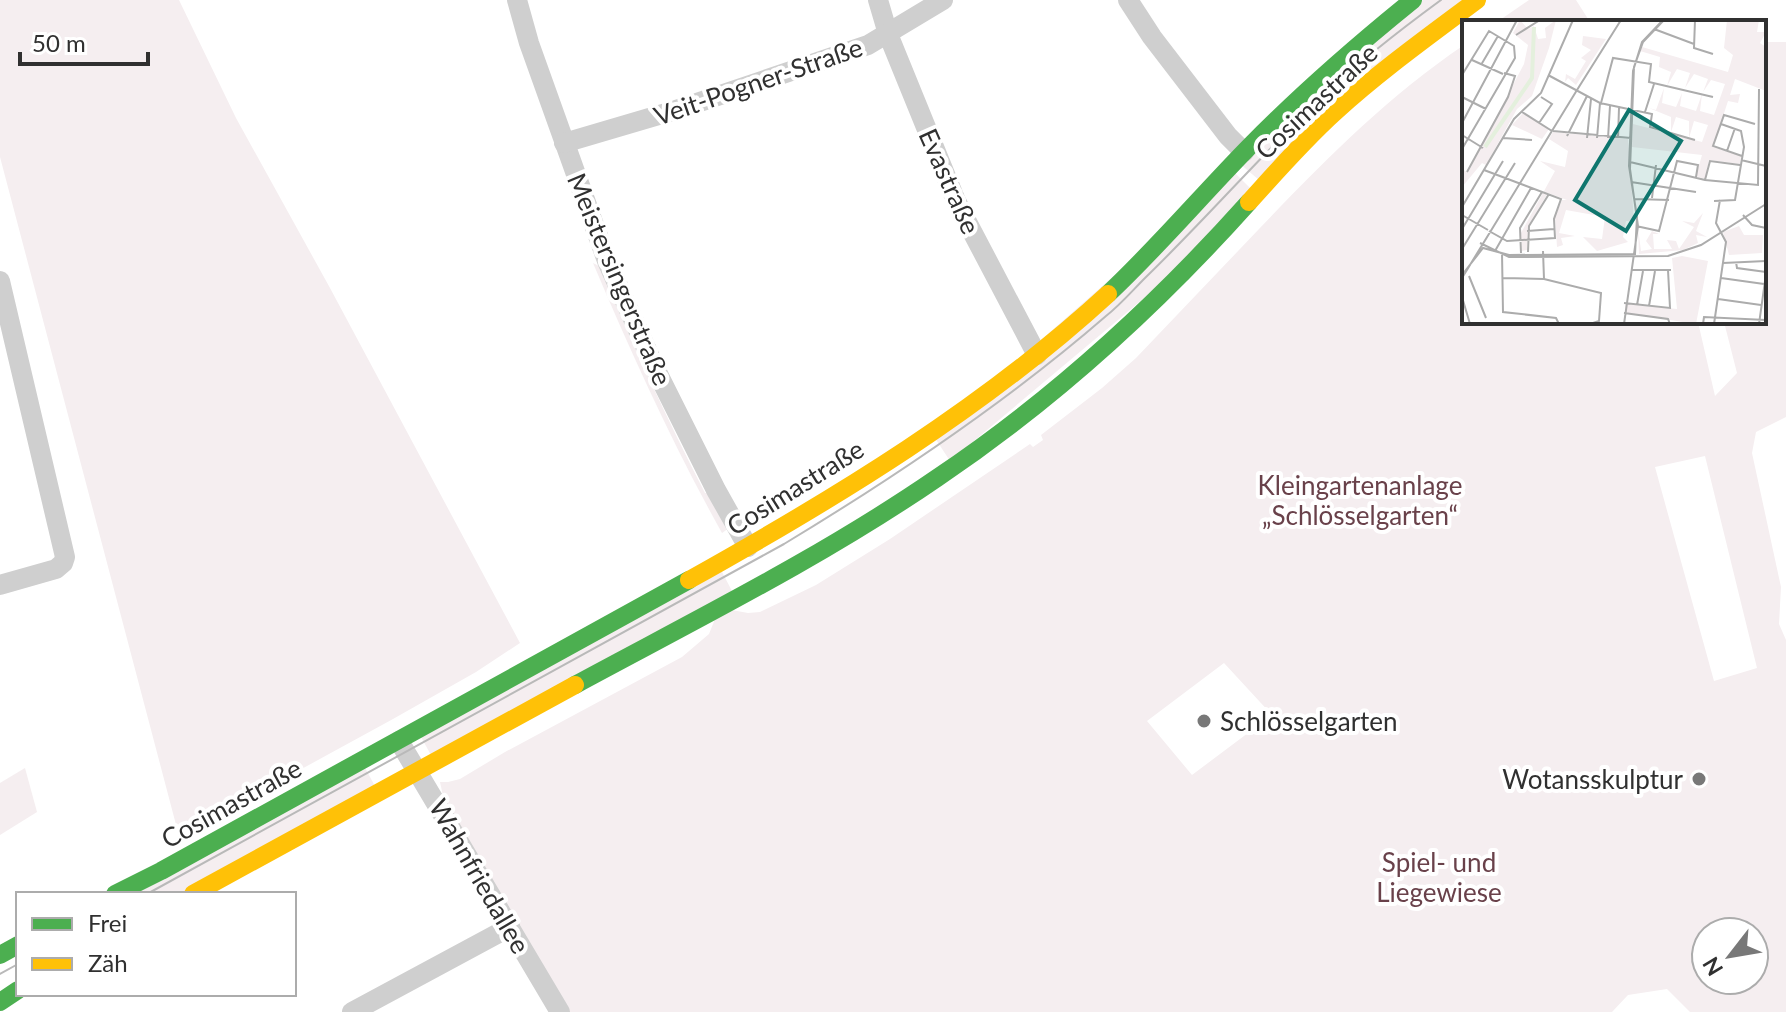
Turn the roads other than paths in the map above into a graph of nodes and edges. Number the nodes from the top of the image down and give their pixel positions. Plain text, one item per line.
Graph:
1 (517, 0) edge
2 (878, 0) edge
3 (943, 0) edge
4 (1128, 0) edge
5 (1413, 0) edge
6 (1477, 0) edge
7 (888, 34) junction
8 (564, 143) junction
9 (1244, 152) junction
10 (0, 281) edge
11 (1037, 355) junction
12 (759, 564) junction
13 (0, 585) edge
14 (399, 741) junction
15 (418, 772) junction
16 (119, 892) edge
17 (197, 892) edge
18 (510, 927) junction
19 (352, 1012) edge
20 (560, 1012) edge

1 - 8 street, Meistersingerstraße
2 - 7 street, Evastraße
3 - 7 street, Veit-Pogner-Straße
4 - 9 street
5 - 9 main road, Cosimastraße
6 - 12 main road, Cosimastraße
7 - 8 street, Veit-Pogner-Straße
7 - 11 street, Evastraße
8 - 12 street, Meistersingerstraße
9 - 11 main road, Cosimastraße
10 - 13 street
11 - 12 main road, Cosimastraße
12 - 14 main road, Cosimastraße
12 - 15 main road, Cosimastraße
14 - 15 street, Wahnfriedallee
14 - 16 main road, Cosimastraße
15 - 17 main road, Cosimastraße
15 - 18 street, Wahnfriedallee
18 - 19 street
18 - 20 street, Wahnfriedallee

